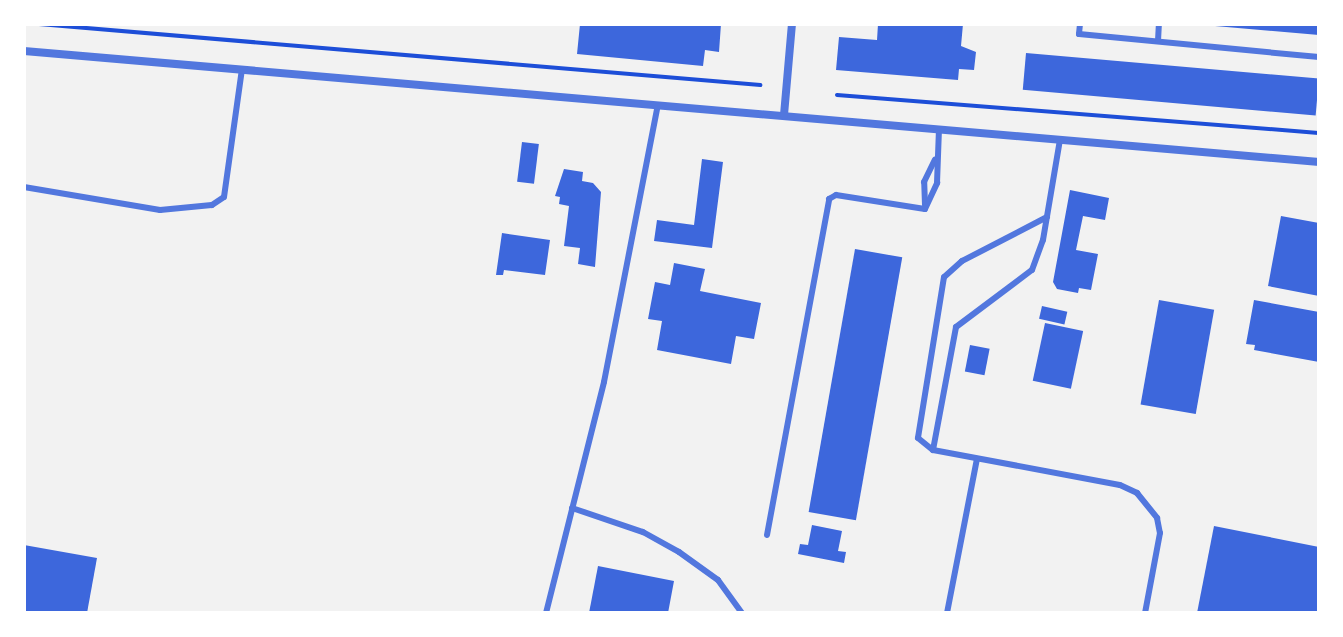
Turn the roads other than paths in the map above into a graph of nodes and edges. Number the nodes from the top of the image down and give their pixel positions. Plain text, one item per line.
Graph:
1 (792, 24) edge
2 (1080, 24) edge
3 (1159, 24) edge
4 (1158, 41) junction
5 (24, 51) edge
6 (1319, 57) edge
7 (242, 69) junction
8 (658, 105) junction
9 (784, 115) junction
10 (939, 129) junction
11 (1060, 139) junction
12 (936, 156) junction
13 (1319, 162) edge
14 (24, 187) edge
15 (925, 209) junction
16 (1047, 217) junction
17 (933, 450) junction
18 (977, 459) junction
19 (572, 508) junction
20 (767, 535) dead end
21 (546, 613) edge
22 (742, 613) edge
23 (947, 613) edge
24 (1145, 613) edge

1 - 9 street
2 - 4 lane
3 - 4 lane
4 - 6 lane
5 - 7 street
7 - 8 street
7 - 14 lane
8 - 9 street
8 - 19 lane
9 - 10 street
10 - 11 street
10 - 12 lane
11 - 13 street
11 - 16 lane
12 - 15 lane
12 - 15 lane
15 - 20 lane
16 - 17 lane
16 - 17 lane
17 - 18 lane
18 - 23 lane
18 - 24 lane
19 - 21 lane
19 - 22 lane

